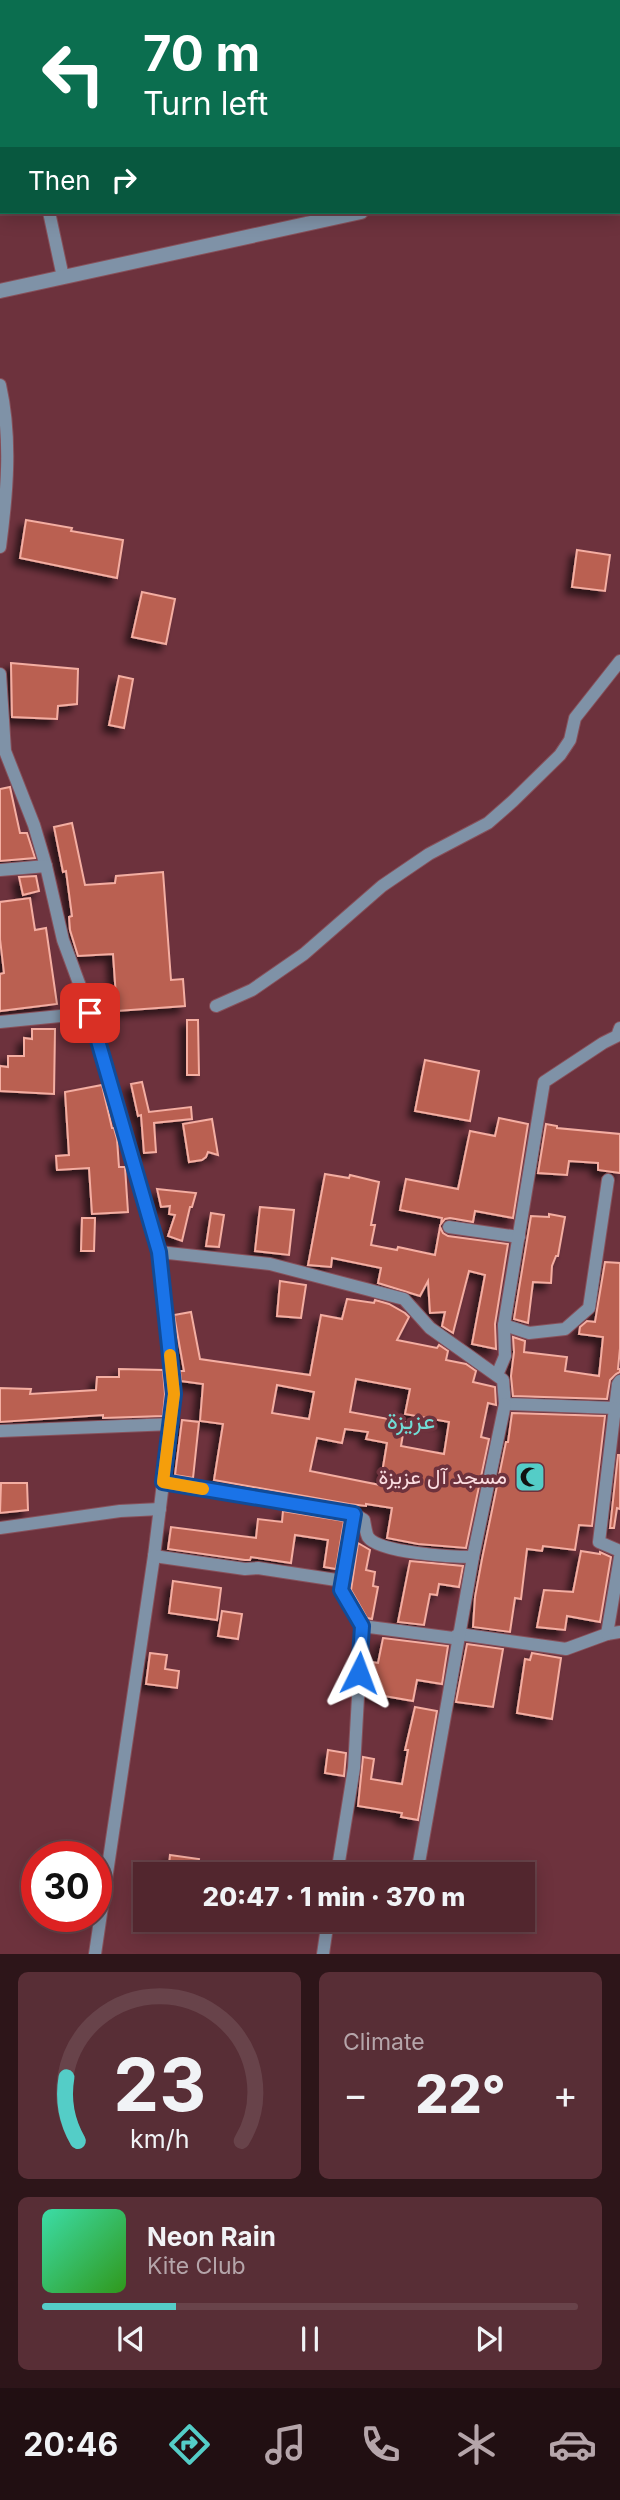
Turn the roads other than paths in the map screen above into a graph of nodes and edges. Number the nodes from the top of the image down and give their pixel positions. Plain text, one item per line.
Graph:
1 (49, 214) edge
2 (352, 214) edge
3 (63, 277) junction
4 (0, 291) edge
5 (0, 385) edge
6 (0, 547) edge
7 (620, 662) edge
8 (0, 674) edge
9 (46, 866) junction
10 (0, 870) edge
11 (216, 1006) dead end
12 (90, 1013) junction
13 (0, 1023) edge
14 (620, 1028) edge
15 (608, 1180) dead end
16 (449, 1227) dead end
17 (519, 1237) junction
18 (159, 1252) junction
19 (504, 1325) junction
20 (497, 1375) junction
21 (620, 1381) edge
22 (505, 1404) junction
23 (615, 1408) junction
24 (172, 1424) junction
25 (0, 1431) edge
26 (163, 1482) junction
27 (160, 1509) junction
28 (354, 1514) junction
29 (0, 1528) edge
30 (620, 1551) edge
31 (154, 1556) junction
32 (473, 1558) junction
33 (620, 1558) edge
34 (343, 1581) junction
35 (362, 1626) junction
36 (613, 1633) edge
37 (459, 1634) junction
38 (339, 1862) edge
39 (418, 1862) edge
40 (326, 1932) edge
41 (95, 1954) edge
42 (323, 1954) edge

1 - 3 street
2 - 3 street
3 - 4 street
5 - 6 street
7 - 11 street
8 - 9 street
9 - 10 street
9 - 12 street
12 - 13 street
12 - 18 street
14 - 17 street
15 - 19 street
16 - 17 street
17 - 19 street
18 - 20 street
18 - 24 street
19 - 20 street
20 - 22 street
21 - 23 street
22 - 23 street
22 - 32 street
23 - 30 street
24 - 25 street
24 - 26 street
26 - 27 street
26 - 28 street
27 - 29 street
27 - 31 street
28 - 32 street
28 - 34 street
31 - 34 street
31 - 41 street
32 - 37 street
33 - 36 street
34 - 35 street
35 - 37 street
35 - 38 street
36 - 37 street
37 - 39 street
40 - 42 street

